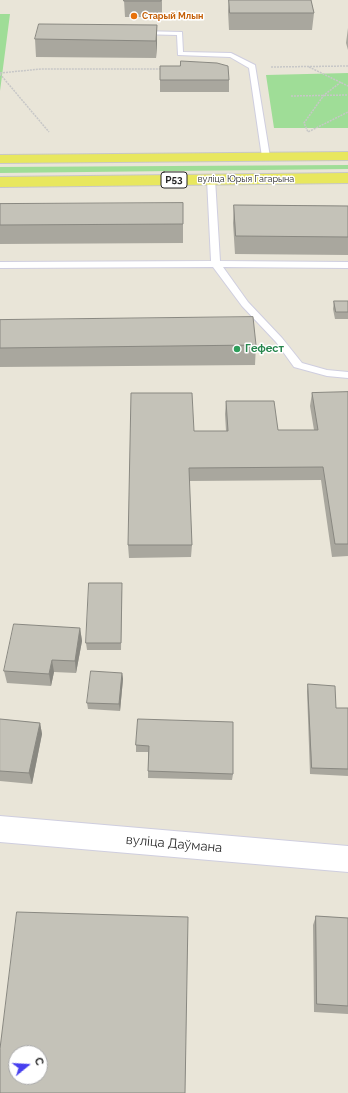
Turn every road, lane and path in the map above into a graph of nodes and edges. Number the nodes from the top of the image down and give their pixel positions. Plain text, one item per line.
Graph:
1 (133, 33) edge
2 (306, 66) dead end
3 (0, 74) edge
4 (341, 82) junction
5 (348, 86) edge
6 (324, 95) junction
7 (348, 95) edge
8 (291, 96) dead end
9 (348, 112) edge
10 (49, 132) dead end
11 (348, 156) edge
12 (266, 157) junction
13 (0, 159) edge
14 (348, 178) edge
15 (211, 179) junction
16 (0, 182) edge
17 (216, 264) junction
18 (0, 265) edge
19 (348, 265) edge
20 (348, 375) edge
21 (0, 829) edge
22 (348, 859) edge

1 - 12 lane
2 - 4 path
3 - 10 path
4 - 5 path
4 - 6 path
6 - 7 path
6 - 8 path
6 - 9 path
11 - 12 main road, вуліца Юрыя Гагарына / Р53
12 - 13 main road, вуліца Юрыя Гагарына / Р53
14 - 15 main road, вуліца Юрыя Гагарына / Р53
15 - 16 main road, вуліца Юрыя Гагарына / Р53
15 - 17 lane
17 - 18 lane
17 - 19 lane
17 - 20 lane
21 - 22 street, вуліца Даўмана

